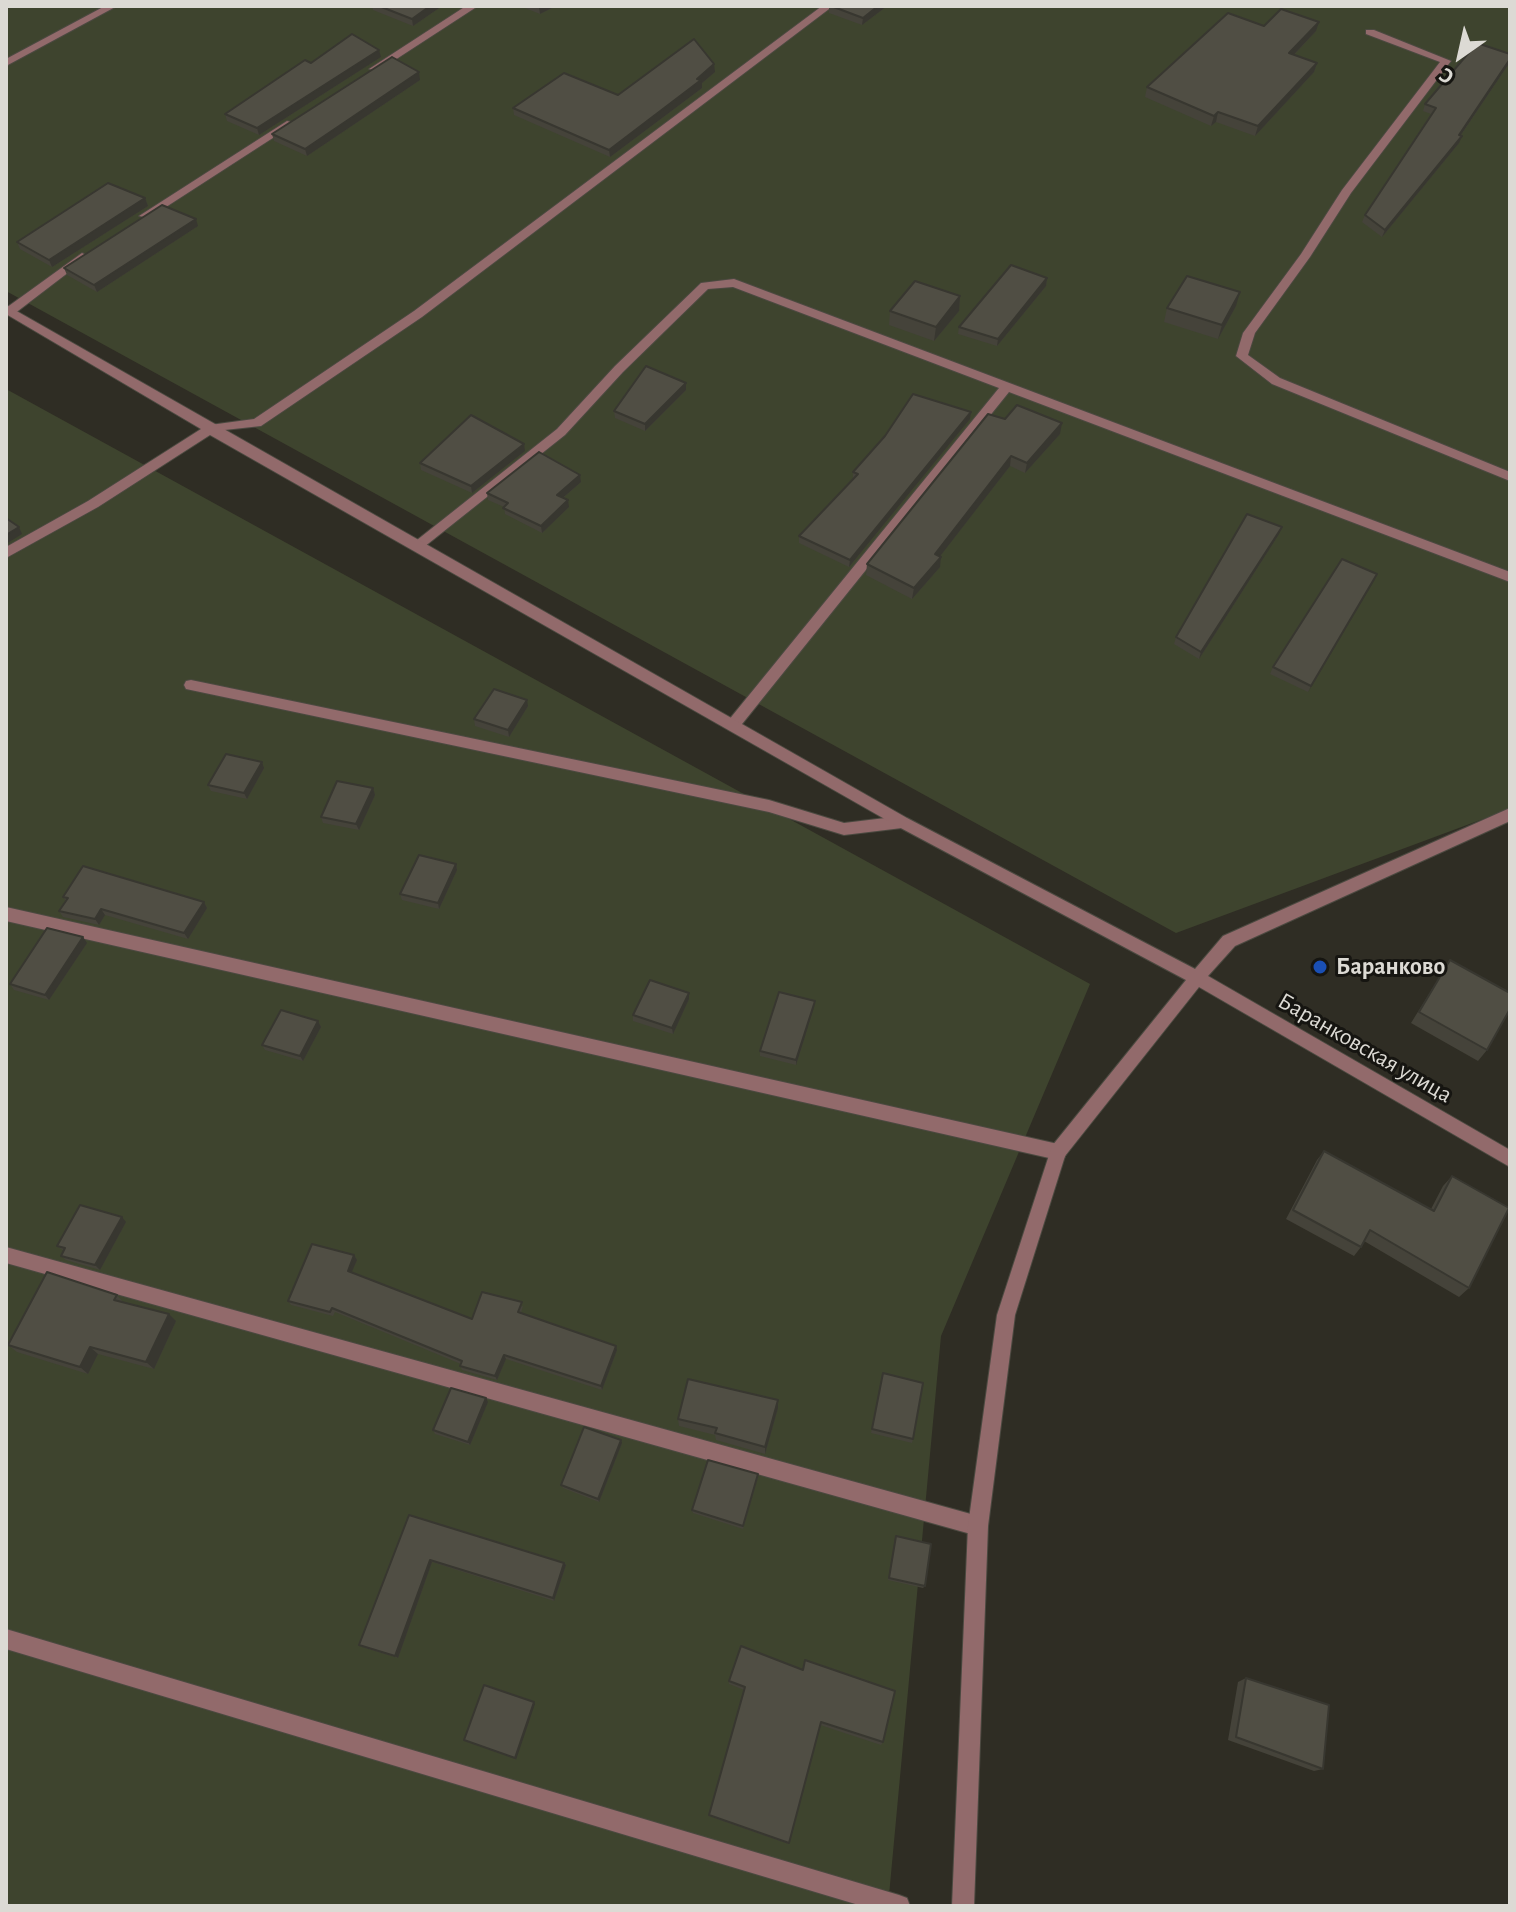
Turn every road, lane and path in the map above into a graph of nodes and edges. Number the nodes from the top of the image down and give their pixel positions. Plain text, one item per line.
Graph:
1 (112, 6) edge
2 (473, 6) edge
3 (828, 6) edge
4 (1370, 32) dead end
5 (6, 63) edge
6 (367, 74) edge
7 (300, 117) edge
8 (128, 228) edge
9 (88, 253) edge
10 (8, 310) edge
11 (1006, 387) junction
12 (210, 429) junction
13 (1510, 477) edge
14 (419, 544) junction
15 (6, 553) edge
16 (1510, 577) edge
17 (191, 685) dead end
18 (733, 725) junction
19 (1510, 814) edge
20 (902, 822) junction
21 (6, 914) edge
22 (1197, 978) junction
23 (1058, 1152) junction
24 (1510, 1159) edge
25 (6, 1255) edge
26 (978, 1526) junction
27 (6, 1639) edge
28 (899, 1906) edge
29 (963, 1906) edge

1 - 5 street
2 - 6 street
3 - 12 street
4 - 13 street
7 - 8 street
9 - 10 street
10 - 12 street, Баранковская улица
11 - 14 street
11 - 16 street
11 - 18 street
12 - 14 street, Баранковская улица
12 - 15 street
14 - 18 street, Баранковская улица
17 - 20 street
18 - 20 street, Баранковская улица
19 - 22 street
20 - 22 street, Баранковская улица
21 - 23 street
22 - 23 street
22 - 24 street, Баранковская улица
23 - 26 street
25 - 26 street
26 - 29 street
27 - 28 street

